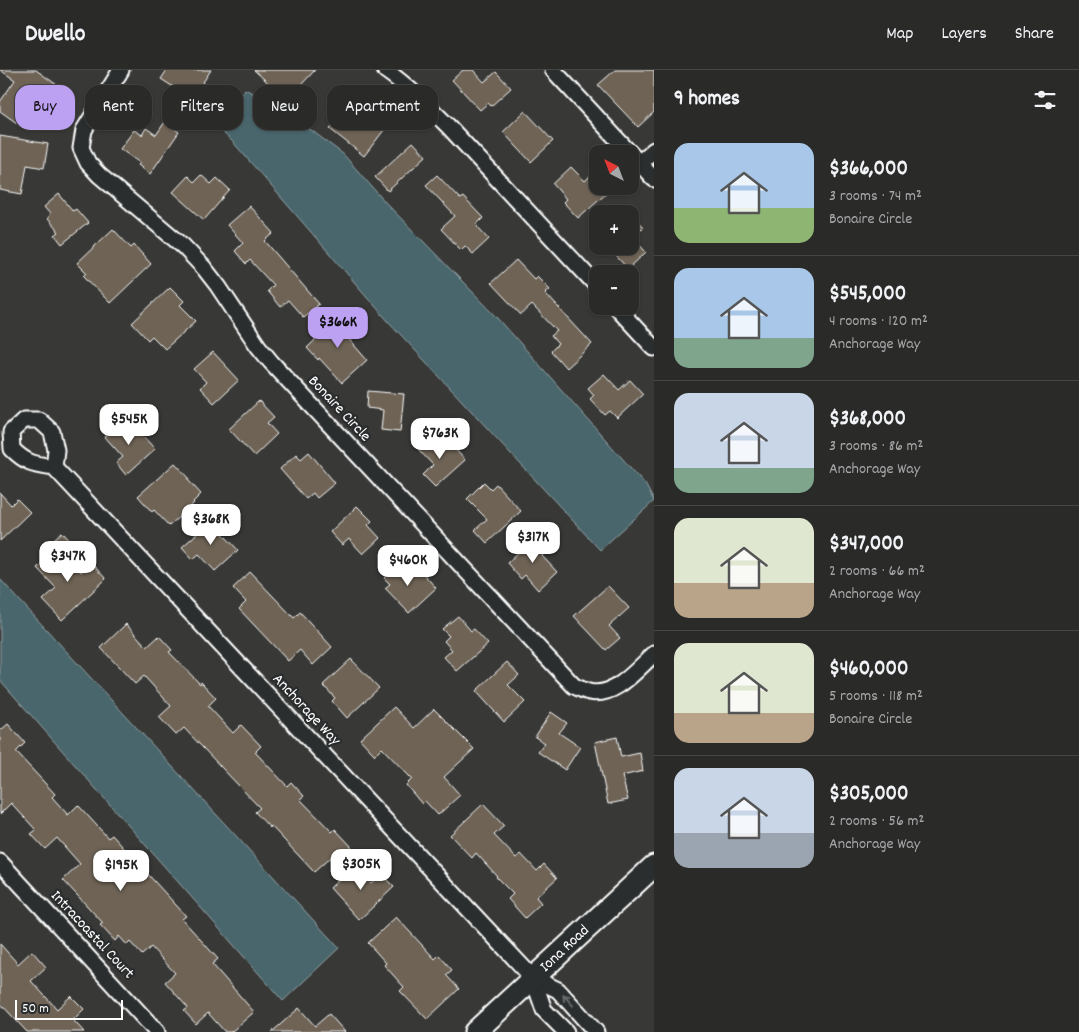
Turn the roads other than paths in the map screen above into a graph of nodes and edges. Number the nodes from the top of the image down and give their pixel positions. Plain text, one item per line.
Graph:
1 (121, 70) edge
2 (385, 70) edge
3 (553, 70) edge
4 (622, 145) edge
5 (654, 150) edge
6 (639, 163) joint
7 (654, 179) edge
8 (589, 277) edge
9 (623, 315) edge
10 (654, 348) edge
11 (54, 466) dead end
12 (654, 654) edge
13 (0, 862) edge
14 (654, 866) edge
15 (533, 978) junction
16 (158, 1032) edge
17 (475, 1032) edge
18 (566, 1032) edge
19 (596, 1032) edge

1 - 12 street, Bonaire Circle
2 - 8 street
3 - 4 street
5 - 6 street
6 - 7 street
9 - 10 street
11 - 15 street, Anchorage Way
13 - 16 street, Intracoastal Court
14 - 15 street, Iona Road
15 - 17 street, Iona Road
15 - 18 street
19 -> 15 street

